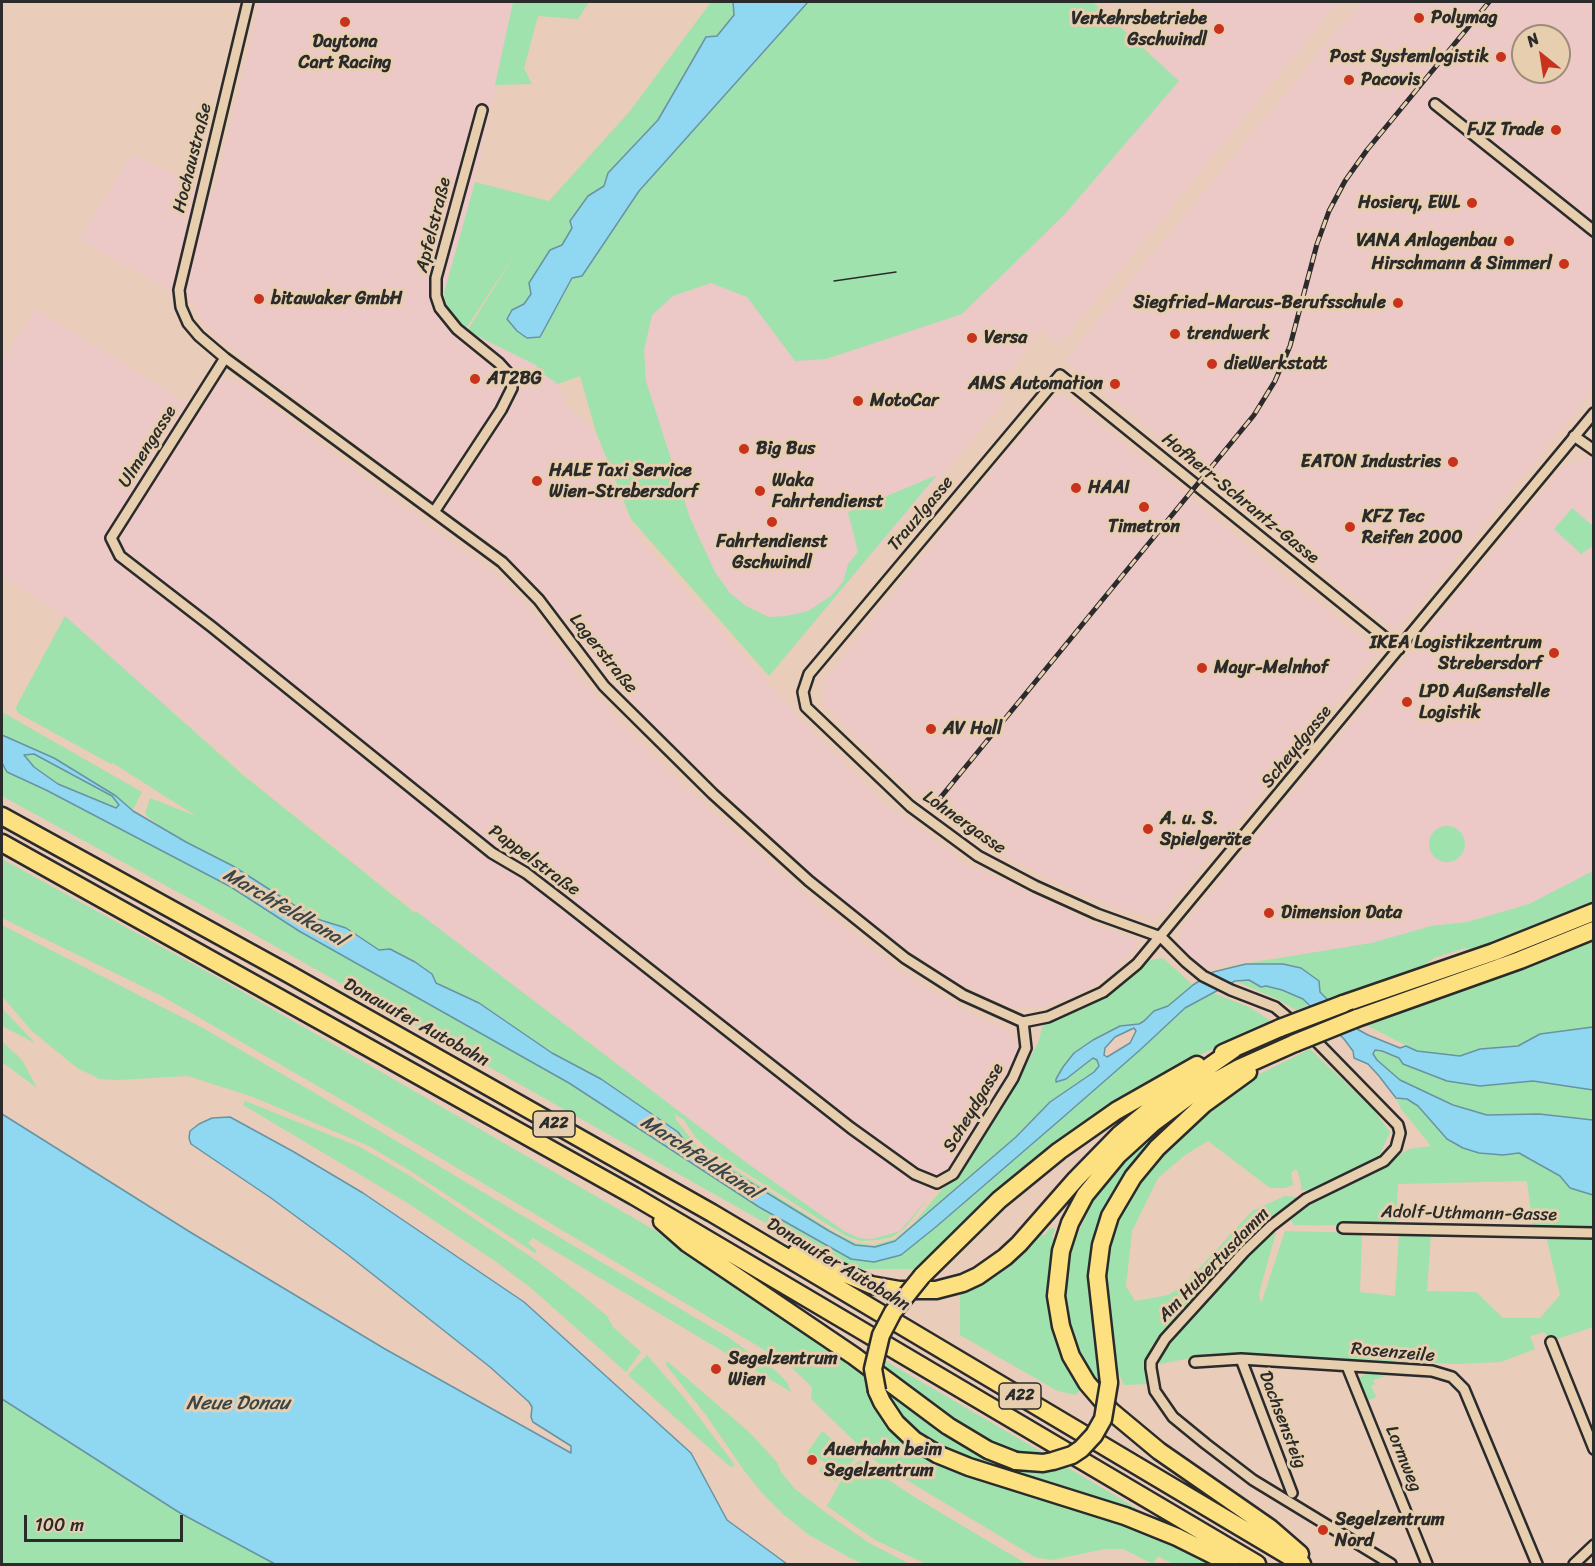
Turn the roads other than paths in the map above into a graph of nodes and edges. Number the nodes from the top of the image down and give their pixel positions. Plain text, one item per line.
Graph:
1 (248, 2) edge
2 (1435, 104) dead end
3 (482, 110) dead end
4 (1593, 231) edge
5 (188, 323) joint
6 (225, 358) junction
7 (1060, 375) joint
8 (1593, 412) edge
9 (1574, 436) junction
10 (1593, 450) edge
11 (434, 512) junction
12 (120, 556) joint
13 (1399, 650) junction
14 (809, 674) joint
15 (2, 816) edge
16 (2, 843) edge
17 (1593, 912) edge
18 (1593, 930) edge
19 (1161, 937) junction
20 (1023, 1022) junction
21 (1234, 1049) junction
22 (1271, 1055) junction
23 (937, 1183) joint
24 (634, 1196) junction
25 (737, 1227) junction
26 (1343, 1228) dead end
27 (1593, 1233) edge
28 (1551, 1342) dead end
29 (1241, 1359) junction
30 (1195, 1362) dead end
31 (1347, 1366) junction
32 (1593, 1449) edge
33 (1293, 1493) dead end
34 (1593, 1545) edge
35 (1231, 1564) edge
36 (1257, 1564) edge
37 (1302, 1564) edge
38 (1312, 1564) edge
39 (1391, 1564) edge
40 (1427, 1564) edge
41 (1538, 1564) edge
42 (1574, 1564) edge

1 - 5 street, Hochaustraße
2 - 4 street
3 - 11 street, Apfelstraße
5 - 6 street, Lagerstraße
6 - 11 street, Lagerstraße
6 - 12 street, Ulmengasse
7 - 13 street, Hofherr-Schrantz-Gasse
7 - 14 street, Trauzlgasse
8 - 9 street, Scheydgasse
9 - 10 street
9 - 13 street, Scheydgasse
11 - 20 street, Lagerstraße
12 - 23 street, Pappelstraße
13 - 19 street, Scheydgasse
14 - 19 street, Lohnergasse
15 - 25 highway, Donauufer Autobahn / A22
16 - 24 highway, A22
17 - 21 highway, bridge
18 - 22 highway, bridge
19 - 20 street, Scheydgasse
19 - 39 street, Am Hubertusdamm
20 - 23 street, Scheydgasse
21 - 25 highway
21 - 35 highway, bridge
22 - 24 highway, bridge
22 - 38 highway
24 - 36 highway, A22
25 - 37 highway, Donauufer Autobahn / A22
26 - 27 street, Adolf-Uthmann-Gasse
28 - 32 street
29 - 30 street, Rosenzeile
29 - 31 street, Rosenzeile
29 - 33 street, Dachsensteig
31 - 40 street, Lormweg
31 - 41 street, Rosenzeile
34 - 42 street

